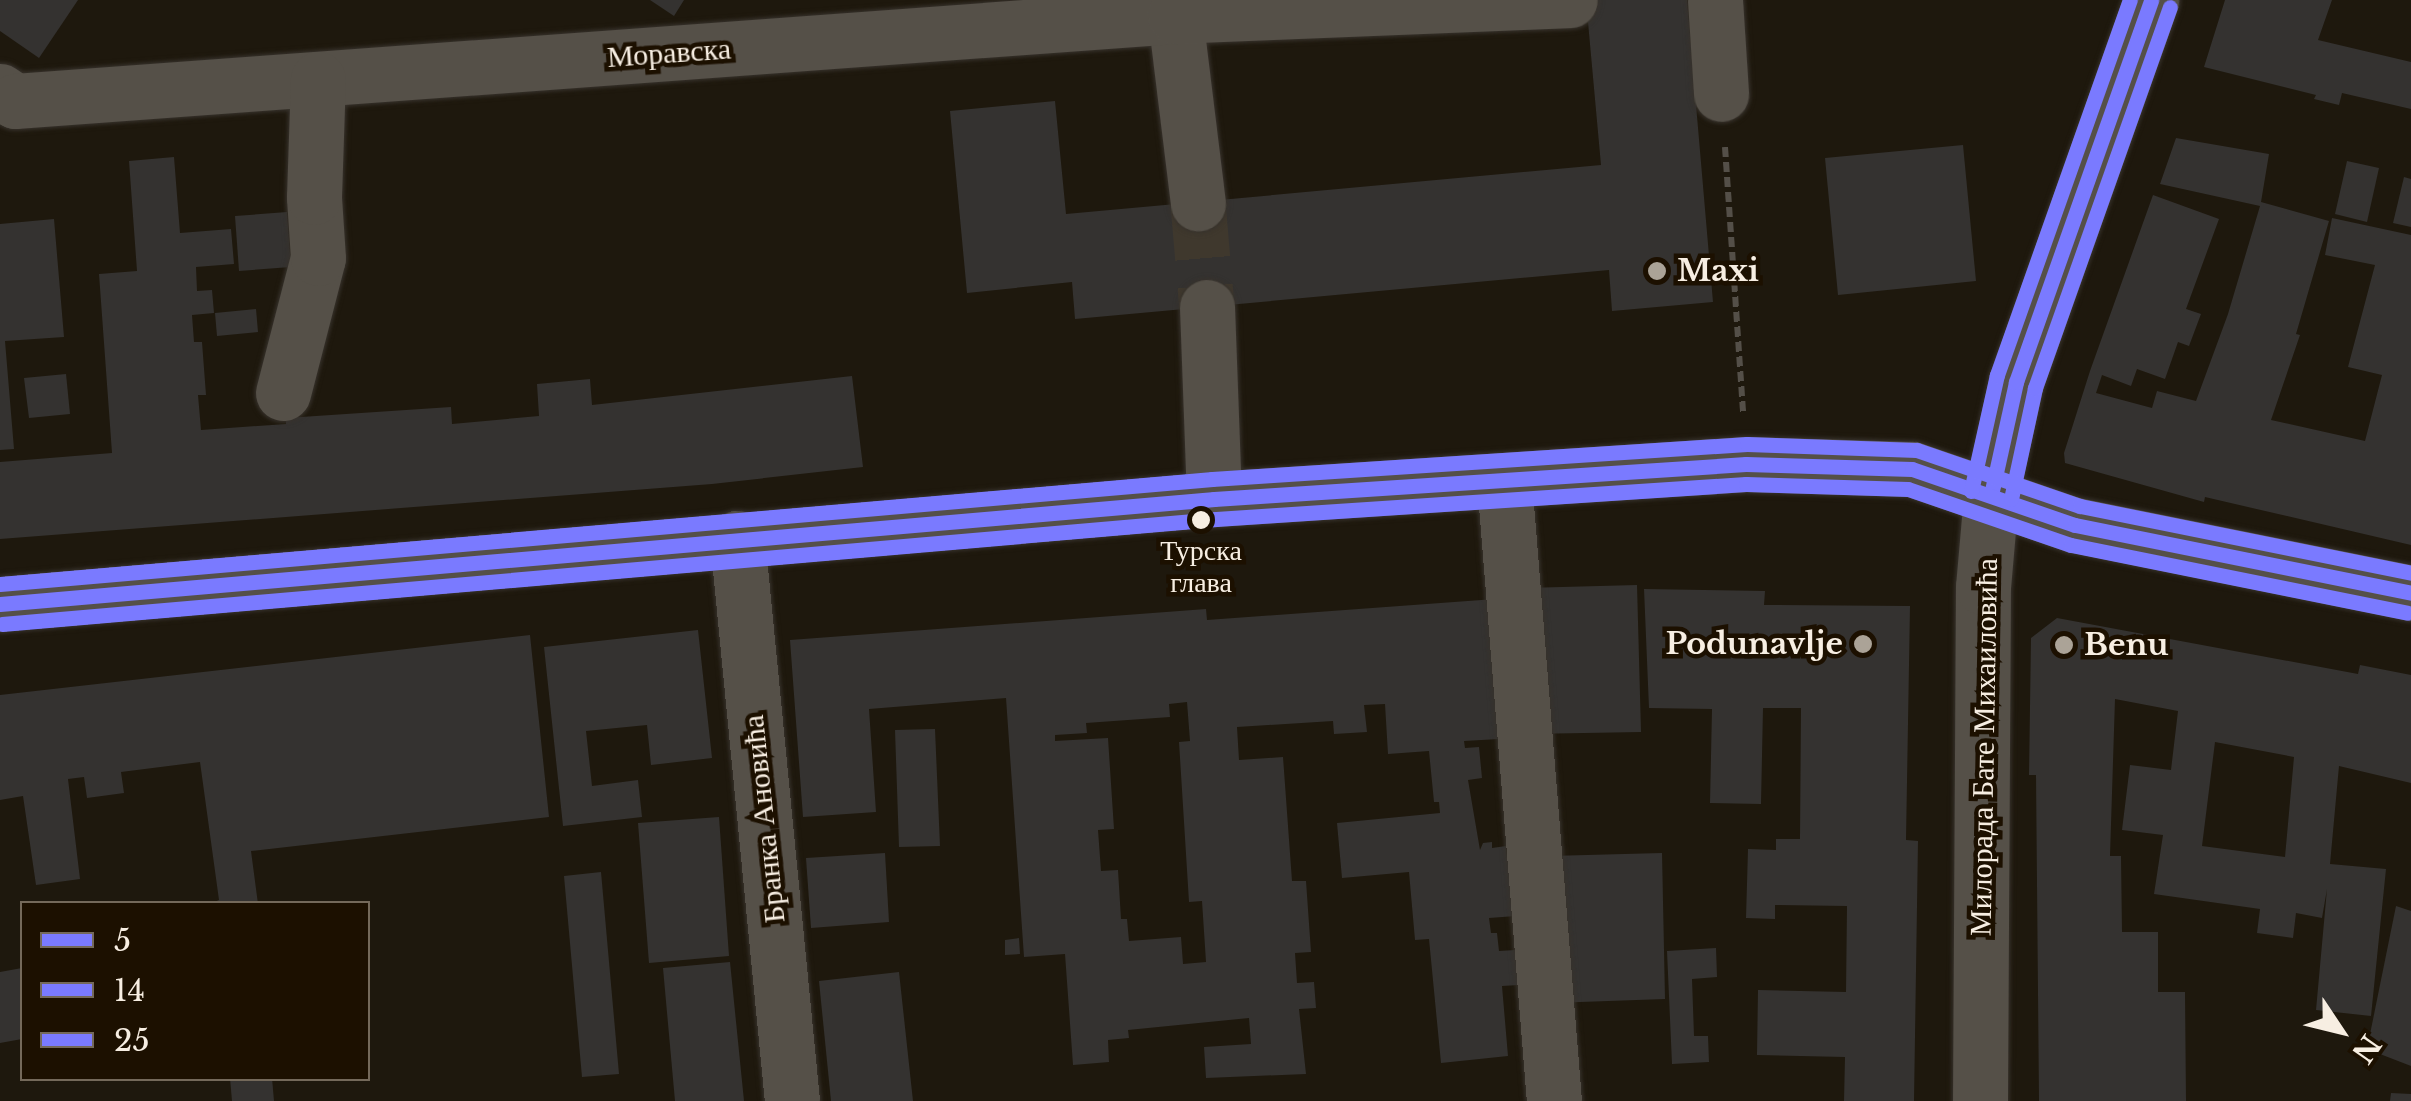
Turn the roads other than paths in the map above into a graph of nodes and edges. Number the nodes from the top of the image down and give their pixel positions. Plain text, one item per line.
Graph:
1 (1570, 0) edge
2 (1716, 0) edge
3 (2151, 0) edge
4 (1174, 8) edge
5 (318, 79) junction
6 (0, 90) edge
7 (1722, 94) road end
8 (1198, 202) tunnel mouth
9 (1206, 307) tunnel mouth
10 (283, 393) dead end
11 (1504, 480) junction
12 (1992, 495) junction
13 (1214, 500) junction
14 (737, 538) junction
15 (2411, 593) edge
16 (0, 604) edge
17 (792, 1101) edge
18 (1554, 1101) edge
19 (1980, 1101) edge

1 - 4 street, Моравска
2 - 7 street
3 - 12 street, Милорада Бате Михаиловића
4 - 5 street, Моравска
4 - 8 street
5 - 6 street, Моравска
5 - 10 street
9 - 13 street
11 - 12 street
11 - 13 street
11 - 18 street
12 - 15 street
12 - 19 street, Милорада Бате Михаиловића
13 - 14 street
14 - 16 street
14 - 17 street, Бранка Ановића

